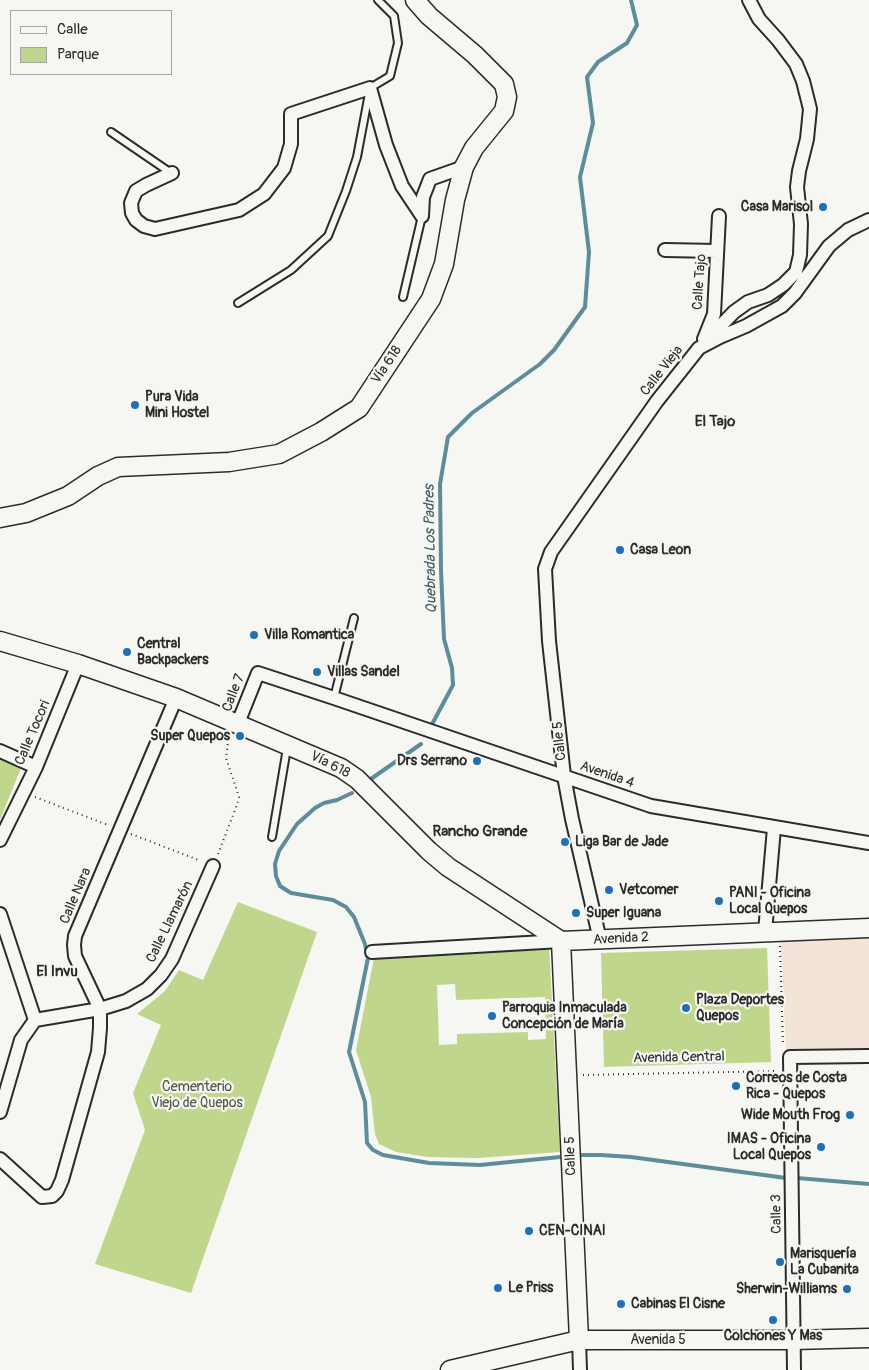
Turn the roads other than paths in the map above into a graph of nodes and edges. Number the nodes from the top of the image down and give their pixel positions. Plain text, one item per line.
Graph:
1 (378, 0) edge
2 (415, 0) edge
3 (749, 0) edge
4 (370, 88) junction
5 (111, 132) dead end
6 (464, 167) junction
7 (172, 173) joint
8 (422, 216) junction
9 (719, 216) dead end
10 (869, 220) edge
11 (665, 250) dead end
12 (717, 251) junction
13 (403, 297) dead end
14 (238, 303) dead end
15 (699, 348) junction
16 (0, 518) edge
17 (545, 569) joint
18 (354, 618) dead end
19 (0, 641) edge
20 (78, 664) junction
21 (258, 673) joint
22 (176, 698) junction
23 (334, 698) junction
24 (235, 722) junction
25 (288, 744) junction
26 (0, 751) edge
27 (36, 767) junction
28 (564, 776) junction
29 (774, 828) junction
30 (272, 837) dead end
31 (0, 839) edge
32 (869, 844) edge
33 (213, 866) road end
34 (0, 914) edge
35 (869, 928) edge
36 (772, 932) junction
37 (600, 940) junction
38 (562, 941) junction
39 (372, 952) dead end
40 (100, 1009) junction
41 (35, 1020) junction
42 (869, 1056) edge
43 (0, 1112) edge
44 (0, 1159) edge
45 (869, 1338) edge
46 (578, 1340) junction
47 (793, 1340) junction
48 (450, 1370) edge
49 (580, 1370) edge
50 (794, 1370) edge

1 - 4 lane
2 - 6 street, Vía 618
3 - 15 street
4 - 7 street
4 - 8 street
4 - 14 lane
5 - 7 lane
6 - 8 street
6 - 16 street, Vía 618
8 - 13 lane
9 - 12 street, Calle Tajo
10 - 15 street, Calle Vieja
11 - 12 street
12 - 15 street, Calle Tajo
15 - 17 street, Calle Vieja
17 - 28 street, Calle 5
18 - 23 lane
19 - 20 street, Vía 618
20 - 22 street, Vía 618
20 - 27 street, Calle Tocori
21 - 23 street, Avenida 4
21 - 24 street, Calle 7
22 - 24 street, Vía 618
22 - 40 street, Calle Nara
23 - 28 street, Avenida 4
24 - 25 street, Vía 618
25 - 30 lane
25 - 38 street, Vía 618
26 - 27 street
27 - 31 street, Calle Tocori
28 - 29 street, Avenida 4
28 - 37 street, Calle 5
29 - 32 street, Avenida 4
29 - 36 street
33 - 40 street, Calle Llamarón
34 - 41 street
35 - 36 street, Avenida 2
36 - 37 street, Avenida 2
37 - 38 street, Avenida 2
38 - 39 street, Avenida 2
38 - 46 street, Calle 5
40 - 41 street, Calle Llamarón
40 - 44 street, Calle Nara
41 - 43 street
42 - 47 street, Calle 3
45 - 47 street, Avenida 5
46 - 47 street, Avenida 5
46 - 48 street, Avenida 5
46 - 49 street, Calle 5
47 - 50 street, Calle 3

